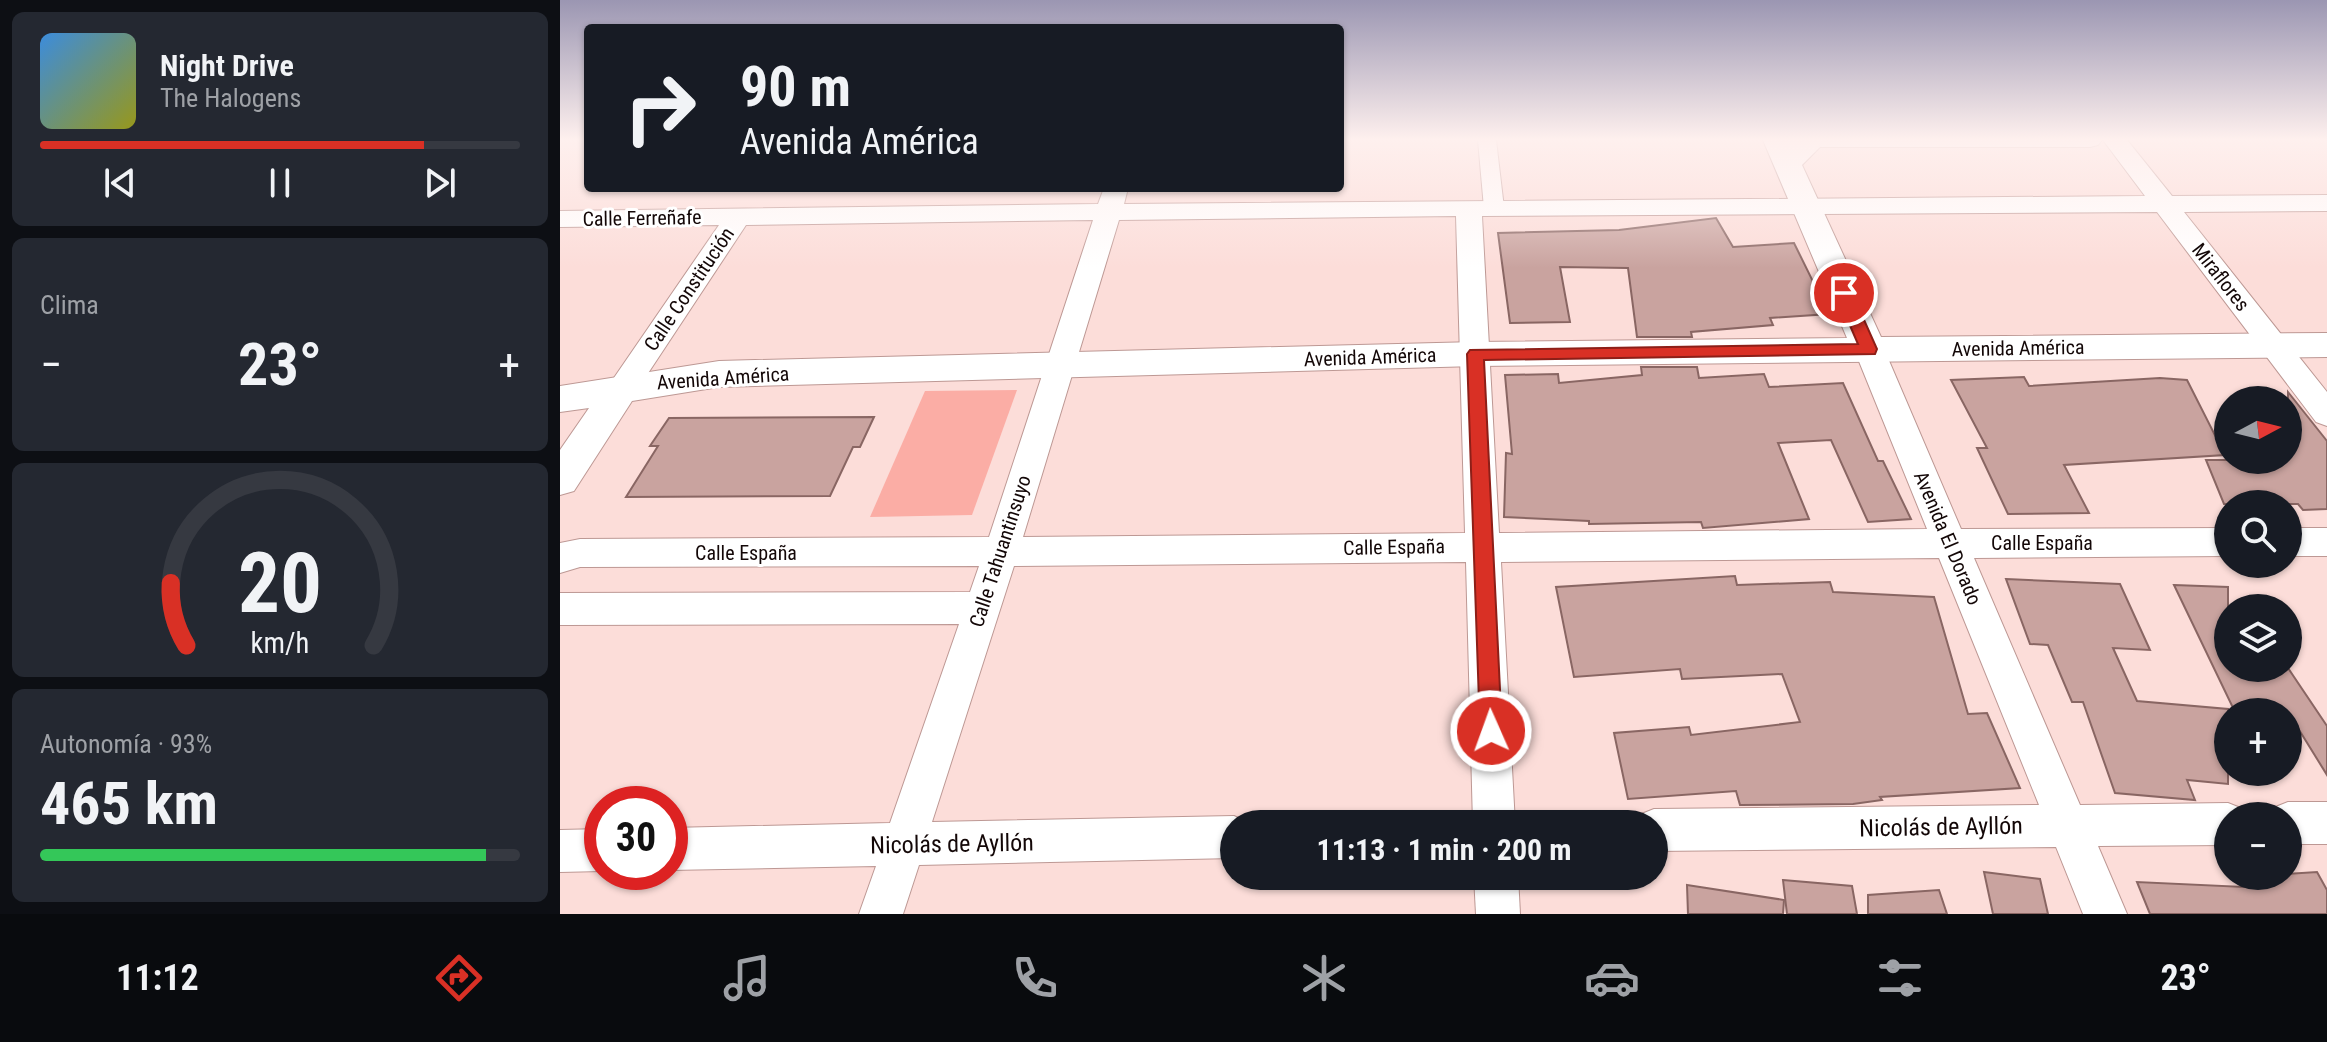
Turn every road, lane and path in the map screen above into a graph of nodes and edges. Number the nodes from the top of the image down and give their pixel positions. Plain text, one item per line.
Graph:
1 (1484, 183) edge
2 (1796, 183) edge
3 (2148, 183) edge
4 (891, 192) edge
5 (1333, 198) edge
6 (1112, 201) edge
7 (2327, 203) edge
8 (2165, 204) junction
9 (1807, 207) junction
10 (1482, 208) junction
11 (878, 216) junction
12 (738, 217) junction
13 (560, 219) edge
14 (2274, 345) junction
15 (2327, 345) edge
16 (1869, 349) junction
17 (1476, 354) junction
18 (1060, 366) junction
19 (622, 388) junction
20 (560, 399) edge
21 (2327, 414) edge
22 (565, 467) edge
23 (2214, 542) edge
24 (2302, 542) edge
25 (2327, 542) edge
26 (1950, 543) junction
27 (1484, 546) junction
28 (1001, 553) junction
29 (560, 558) edge
30 (981, 608) junction
31 (560, 609) edge
32 (1493, 810) edge
33 (2302, 823) edge
34 (2327, 823) edge
35 (2214, 824) edge
36 (2068, 825) junction
37 (1668, 830) edge
38 (1220, 837) edge
39 (904, 845) junction
40 (688, 849) edge
41 (584, 850) edge
42 (560, 851) edge
43 (1497, 890) edge
44 (881, 914) edge
45 (1498, 914) edge
46 (2105, 914) edge

1 - 10 street
2 - 9 street, Avenida El Dorado
3 - 8 street, Miraflores
4 - 11 street
5 - 6 street, Calle Ferreñafe
5 - 10 street, Calle Ferreñafe
6 - 11 street, Calle Ferreñafe
6 - 18 street, Calle Tahuantinsuyo
7 - 8 street, Calle Ferreñafe
8 - 9 street, Calle Ferreñafe
8 - 14 street, Miraflores
9 - 10 street, Calle Ferreñafe
9 - 16 street, Avenida El Dorado
10 - 17 street
11 - 12 street, Calle Ferreñafe
12 - 13 street, Calle Ferreñafe
12 - 19 street, Calle Constitución
14 - 15 street, Avenida América
14 - 16 street, Avenida América
14 - 21 street, Miraflores
16 - 17 street, Avenida América
16 - 26 street, Avenida El Dorado
17 - 18 street, Avenida América
17 - 27 street
18 - 19 street, Avenida América
18 - 28 street, Calle Tahuantinsuyo
19 - 20 street, Avenida América
19 - 22 street, Calle Constitución
23 - 26 street, Calle España
24 - 25 street
26 - 27 street, Calle España
26 - 36 street, Avenida El Dorado
27 - 28 street, Calle España
27 - 32 street
28 - 29 street, Calle España
28 - 30 street, Calle Tahuantinsuyo
30 - 31 street
30 - 39 street, Calle Tahuantinsuyo
33 - 34 street
35 - 36 street, Nicolás de Ayllón
36 - 37 street, Nicolás de Ayllón
36 - 46 street, Avenida El Dorado
38 - 39 street, Nicolás de Ayllón
39 - 40 street, Nicolás de Ayllón
39 - 44 street, Calle Tahuantinsuyo
41 - 42 street
43 - 45 street

